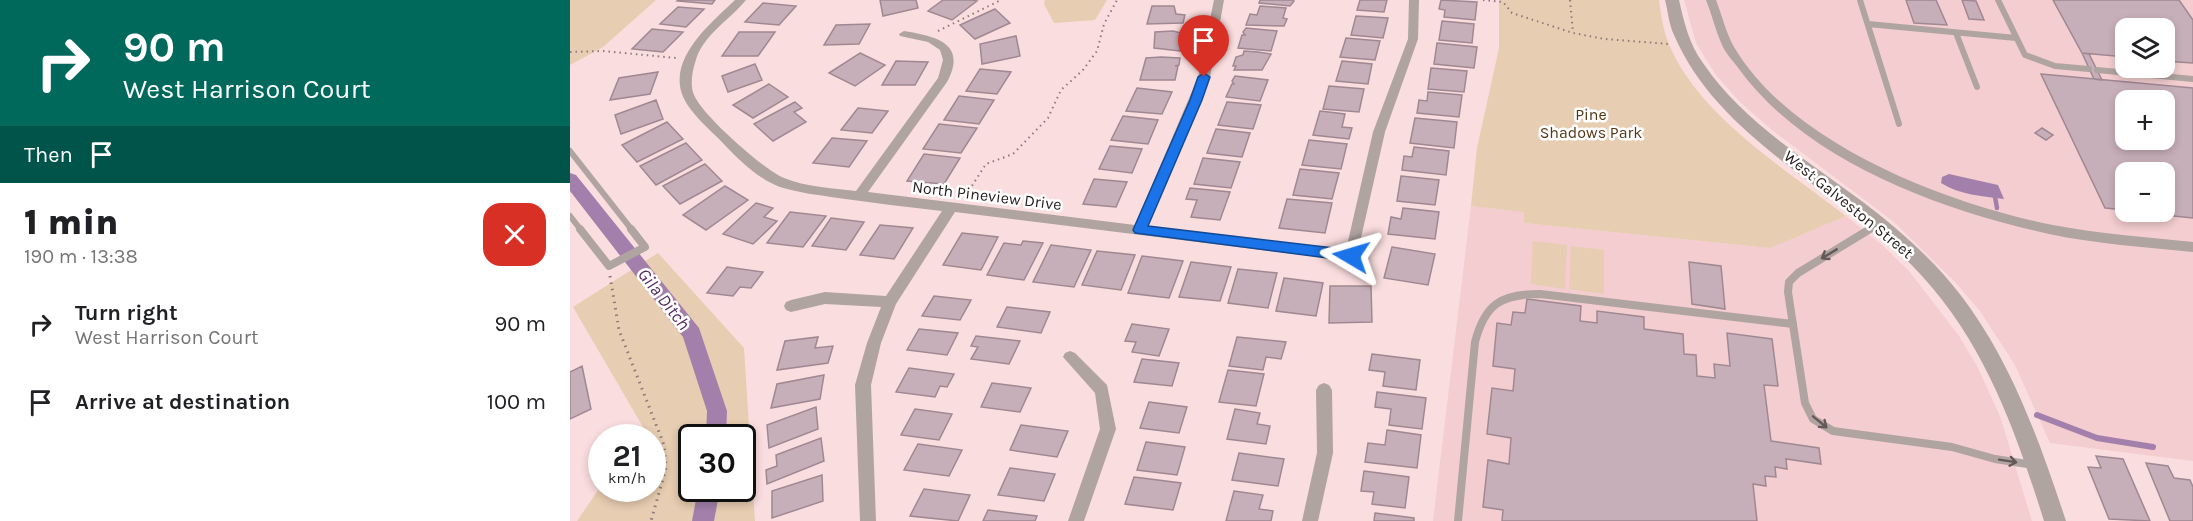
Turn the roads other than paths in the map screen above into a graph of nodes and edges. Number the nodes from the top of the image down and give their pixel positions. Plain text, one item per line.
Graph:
1 (741, 0) edge
2 (1220, 0) edge
3 (1414, 0) edge
4 (1672, 0) edge
5 (1711, 0) edge
6 (1860, 0) edge
7 (1998, 0) edge
8 (1868, 24) junction
9 (1956, 33) junction
10 (904, 34) dead end
11 (2016, 38) junction
12 (2089, 69) dead end
13 (2097, 70) dead end
14 (2193, 79) edge
15 (1977, 87) dead end
16 (1899, 124) dead end
17 (570, 151) edge
18 (859, 196) junction
19 (955, 208) junction
20 (570, 216) edge
21 (1879, 224) junction
22 (1139, 230) junction
23 (2193, 247) edge
24 (890, 302) junction
25 (791, 306) dead end
26 (1793, 324) junction
27 (1070, 357) dead end
28 (1324, 390) dead end
29 (2037, 465) junction
30 (868, 521) edge
31 (1076, 521) edge
32 (1310, 521) edge
33 (1458, 521) edge
34 (2055, 521) edge

1 - 18 street, North Pineview Drive
2 - 22 street
3 - 22 street, North Pineview Drive
4 - 21 street, West Galveston Street
5 - 23 street
6 - 8 lane
7 - 11 lane
8 - 9 lane
8 - 16 lane
9 - 11 lane
9 - 15 lane
10 - 18 street
11 - 12 lane
13 - 14 lane
17 - 20 lane
18 - 19 street, North Pineview Drive
19 - 22 street, North Pineview Drive
19 - 24 street
21 -> 26 lane
21 - 29 street, West Galveston Street
24 - 25 street
24 - 30 street
26 -> 29 lane
26 - 33 lane
27 - 31 street
28 - 32 street
29 - 34 street, West Galveston Street

